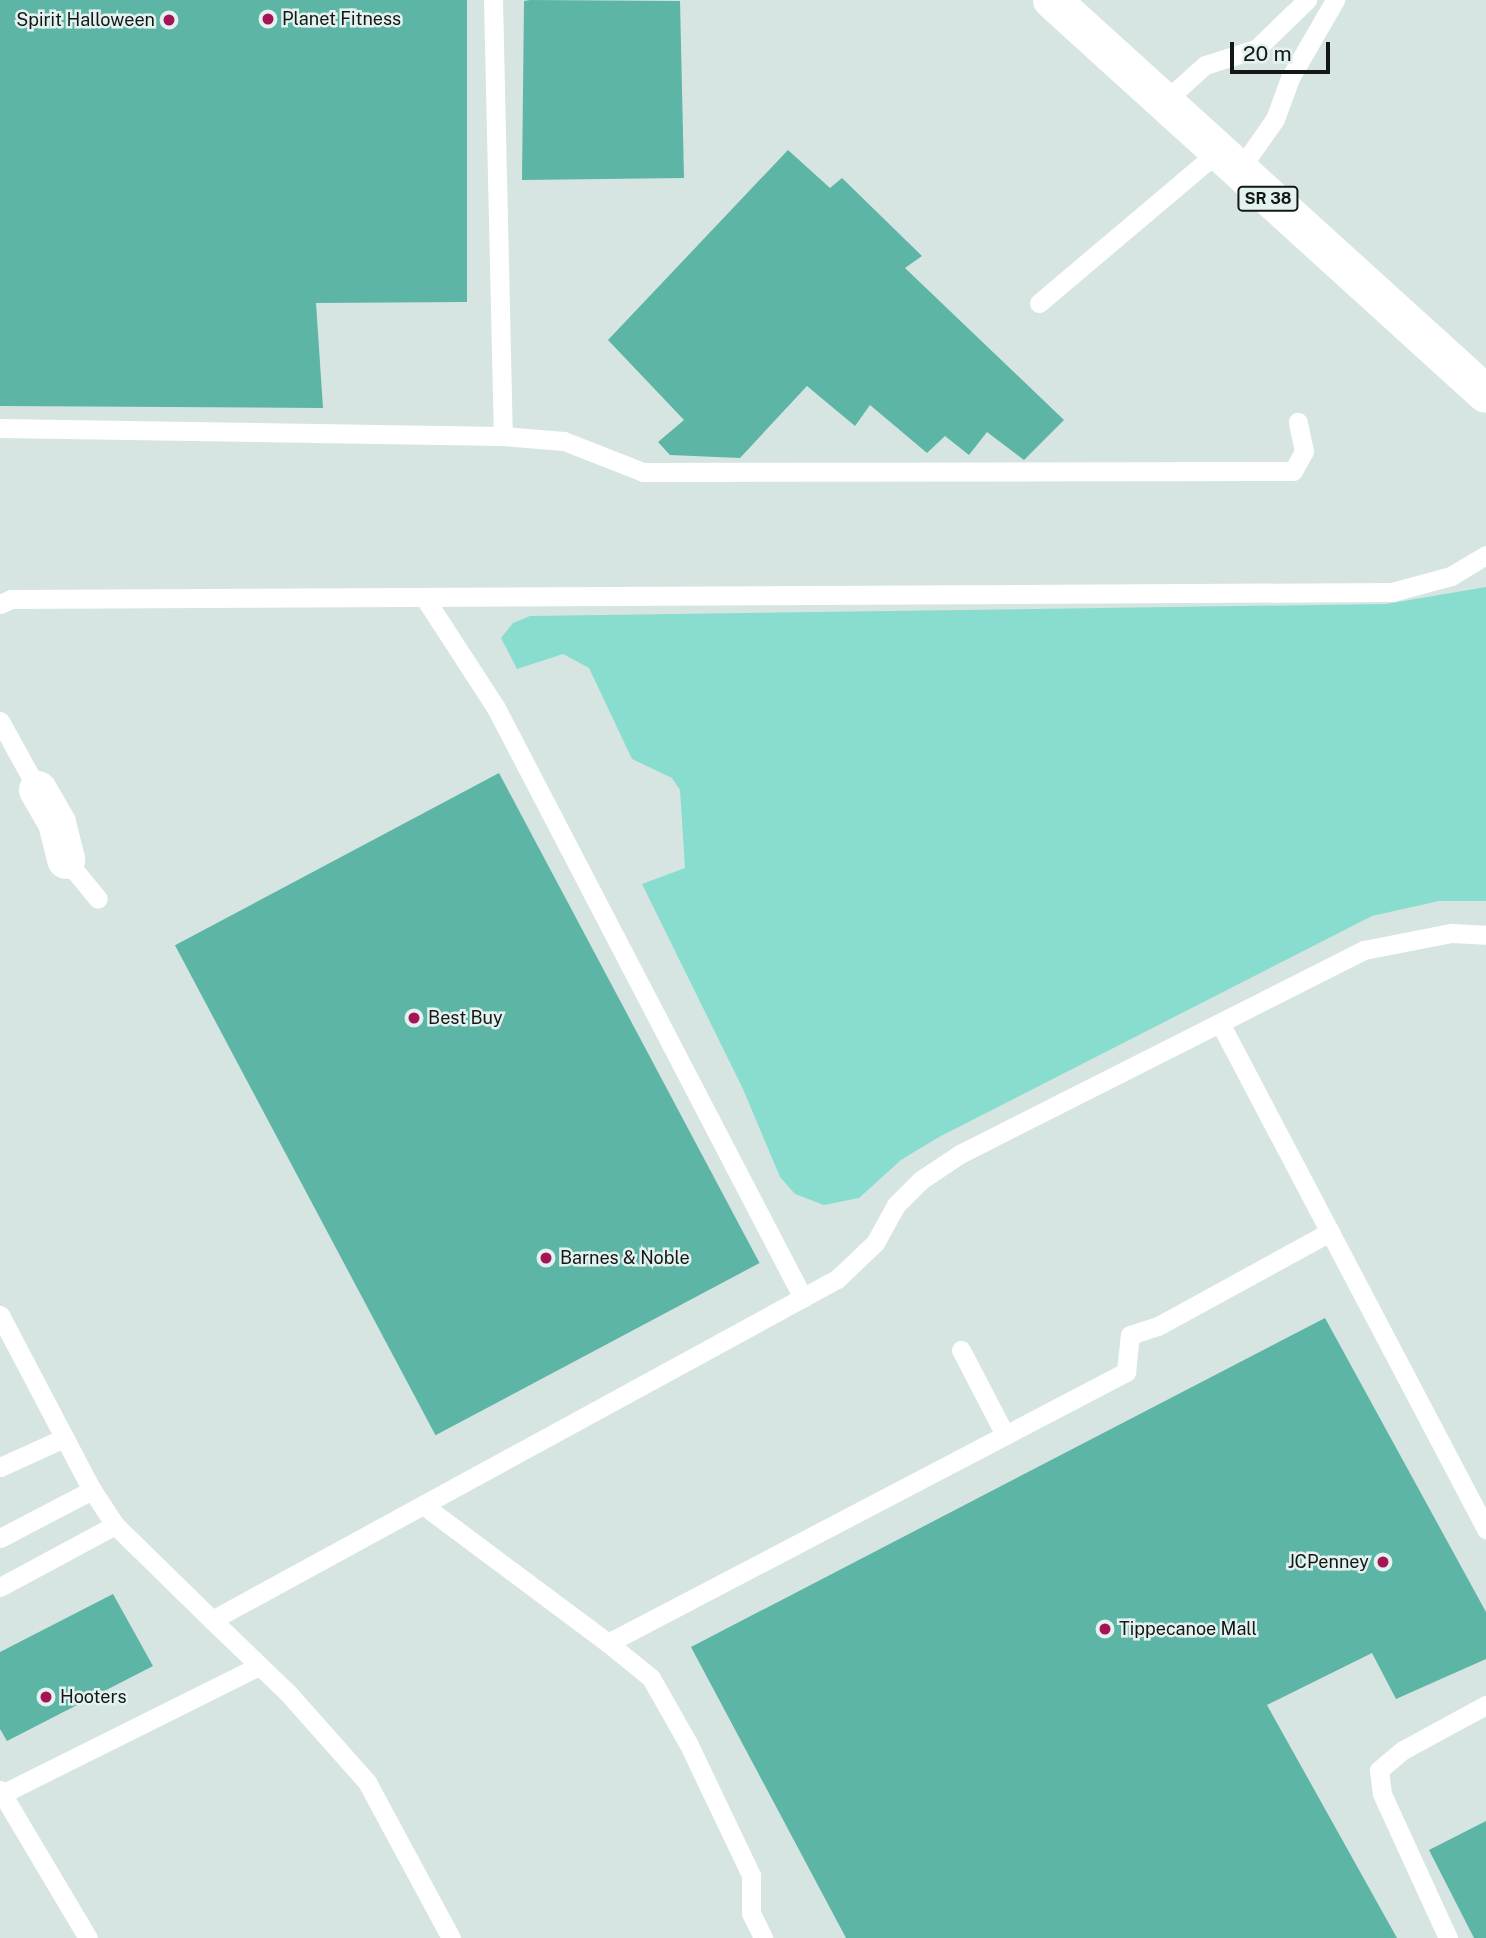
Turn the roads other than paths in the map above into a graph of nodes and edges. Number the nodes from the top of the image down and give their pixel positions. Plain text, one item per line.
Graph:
1 (493, 0) edge
2 (1052, 0) edge
3 (1307, 0) edge
4 (1335, 0) edge
5 (1166, 100) junction
6 (1228, 162) junction
7 (1040, 303) dead end
8 (1486, 394) edge
9 (1298, 422) dead end
10 (0, 428) edge
11 (503, 436) junction
12 (1486, 555) edge
13 (424, 597) junction
14 (0, 604) edge
15 (0, 721) edge
16 (38, 789) joint
17 (65, 860) joint
18 (98, 899) dead end
19 (1486, 935) edge
20 (1220, 1023) junction
21 (1330, 1232) junction
22 (803, 1298) junction
23 (0, 1315) edge
24 (961, 1350) dead end
25 (1005, 1435) junction
26 (64, 1438) junction
27 (0, 1467) edge
28 (92, 1490) junction
29 (423, 1505) junction
30 (115, 1525) junction
31 (1486, 1529) edge
32 (0, 1538) edge
33 (0, 1587) edge
34 (212, 1620) junction
35 (608, 1643) junction
36 (258, 1666) junction
37 (1486, 1705) edge
38 (1, 1792) edge
39 (88, 1938) edge
40 (451, 1938) edge
41 (763, 1938) edge
42 (1448, 1938) edge

1 - 11 lane
2 - 5 main road, SR 38
3 - 5 lane
4 - 6 lane
5 - 6 main road, SR 38
6 - 7 lane
6 - 8 main road, SR 38
9 - 11 lane
10 - 11 lane
12 - 13 lane
13 - 14 lane
13 - 22 lane
15 - 16 lane
16 - 17 main road
17 - 18 lane
19 - 20 lane
20 - 21 lane
20 - 22 lane
21 - 25 lane
21 - 31 lane
22 - 29 lane
23 - 26 lane
24 - 25 lane
25 - 35 lane
26 - 27 lane
26 - 28 lane
28 - 30 lane
28 - 32 lane
29 - 34 lane
29 - 35 lane
30 - 33 lane
30 - 34 lane
34 - 36 lane
35 - 41 lane
36 - 38 lane
36 - 40 lane
37 - 42 lane
38 - 39 lane

